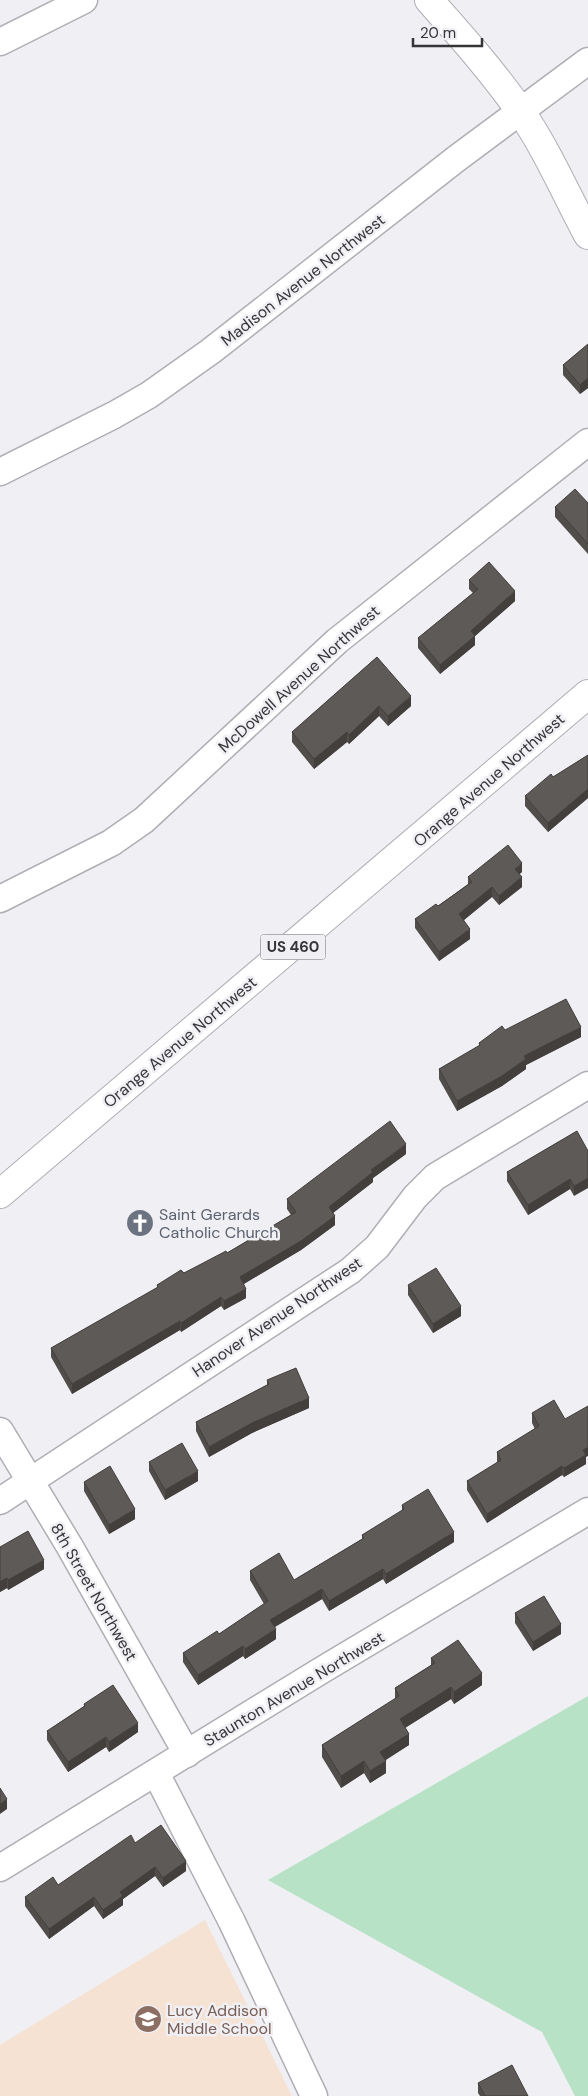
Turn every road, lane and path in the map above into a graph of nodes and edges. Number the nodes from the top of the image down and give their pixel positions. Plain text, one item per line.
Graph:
1 (84, 0) edge
2 (429, 0) edge
3 (0, 42) edge
4 (588, 61) edge
5 (521, 112) junction
6 (588, 235) edge
7 (588, 442) edge
8 (0, 472) edge
9 (587, 696) edge
10 (0, 899) edge
11 (588, 1085) edge
12 (0, 1194) edge
13 (0, 1431) edge
14 (30, 1481) junction
15 (0, 1501) edge
16 (588, 1511) edge
17 (187, 1754) junction
18 (156, 1773) junction
19 (0, 1868) edge
20 (314, 2096) edge

1 - 3 street
2 - 5 main road
4 - 5 street, Madison Avenue Northwest
5 - 6 main road
5 - 8 street, Madison Avenue Northwest
7 - 10 street, McDowell Avenue Northwest
9 - 12 main road, Orange Avenue Northwest / US 460
11 - 14 street, Hanover Avenue Northwest
13 - 14 street, 8th Street Northwest
14 - 15 street, Hanover Avenue Northwest
14 - 17 street, 8th Street Northwest
16 - 17 street, Staunton Avenue Northwest
17 - 18 street, Staunton Avenue Northwest
18 - 19 street, Staunton Avenue Northwest
18 - 20 street

